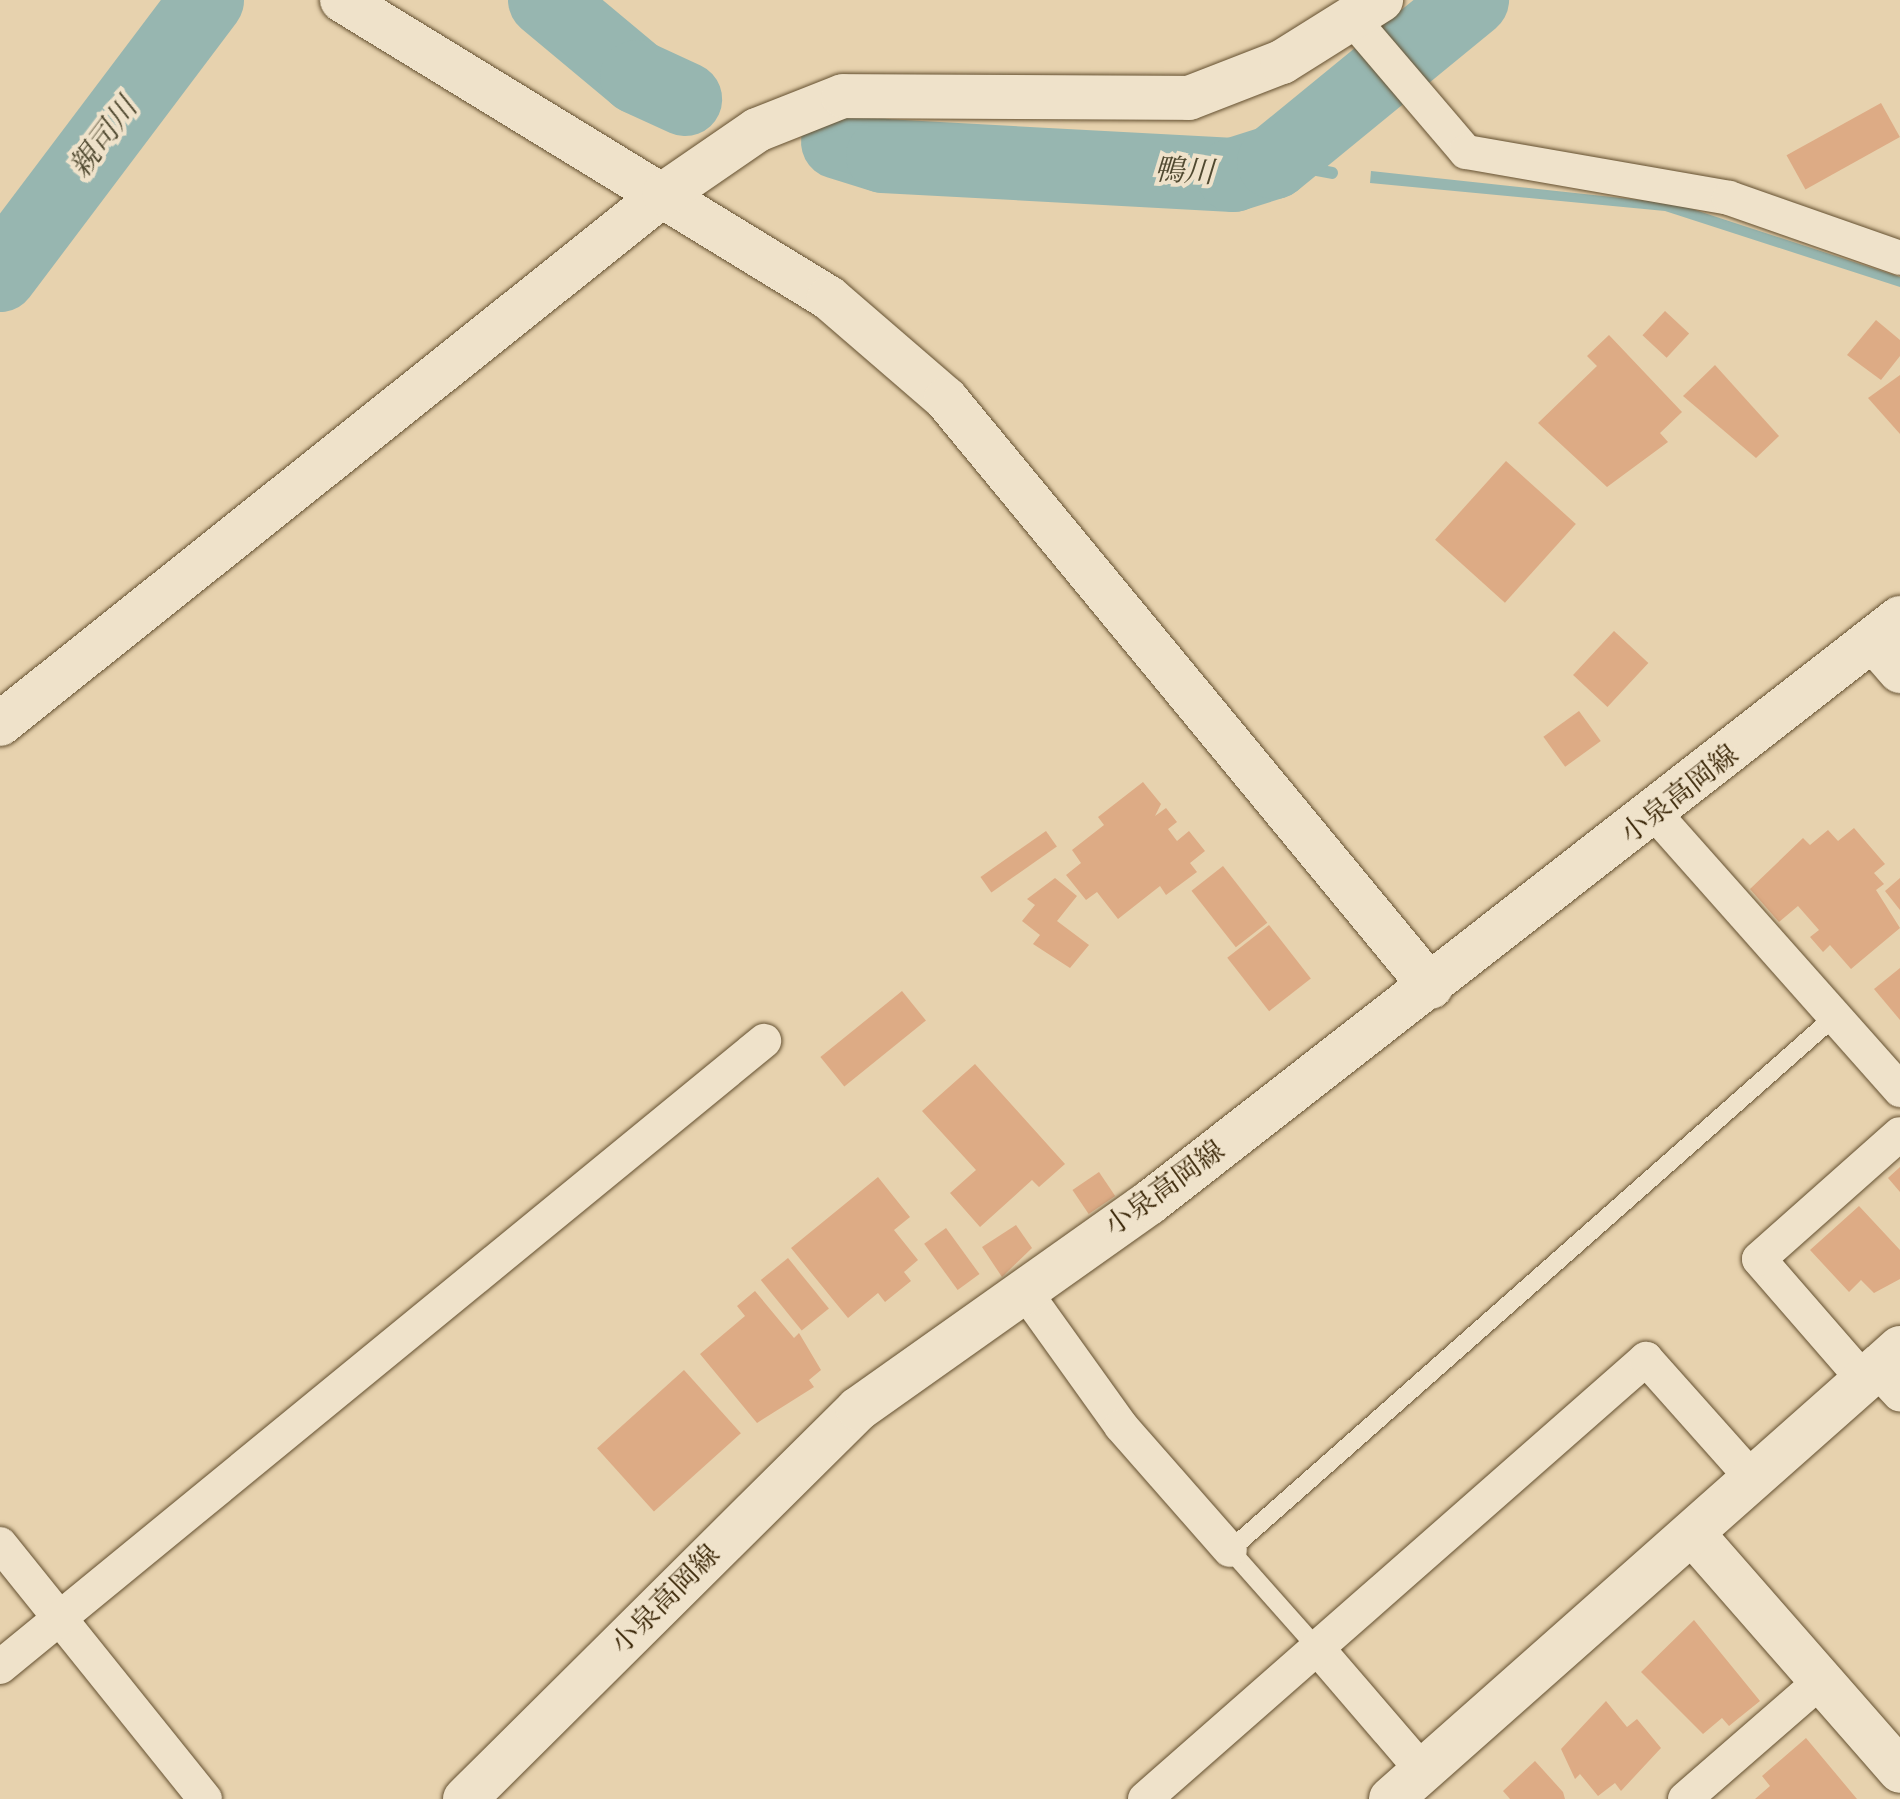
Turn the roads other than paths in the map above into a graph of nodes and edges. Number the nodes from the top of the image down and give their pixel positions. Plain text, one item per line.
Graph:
1 (342, 0) edge
2 (1369, 20) edge
3 (664, 194) junction
4 (1900, 258) edge
5 (1891, 643) edge
6 (0, 724) edge
7 (1656, 815) junction
8 (1431, 987) junction
9 (1834, 1017) junction
10 (764, 1041) dead end
11 (1900, 1090) edge
12 (1900, 1134) edge
13 (1023, 1289) junction
14 (1885, 1373) edge
15 (1753, 1479) junction
16 (1692, 1533) junction
17 (0, 1544) edge
18 (1230, 1550) junction
19 (61, 1620) junction
20 (1318, 1649) junction
21 (0, 1667) edge
22 (1822, 1680) junction
23 (1423, 1771) junction
24 (1900, 1771) edge
25 (205, 1799) edge
26 (465, 1799) edge
27 (1145, 1799) edge
28 (1391, 1799) edge
29 (1685, 1799) edge

1 - 3 street
2 - 3 street
2 - 4 street
3 - 6 street
3 - 8 street
5 - 7 street, 小泉高岡線
7 - 8 street, 小泉高岡線
7 - 9 street
8 - 13 street, 小泉高岡線
9 - 11 street
9 - 18 lane
10 - 19 street
12 - 14 street
13 - 18 street
13 - 26 street, 小泉高岡線
14 - 15 street
15 - 16 street
15 - 20 street
16 - 22 street
16 - 23 street
17 - 19 street
18 - 20 lane
19 - 21 street
19 - 25 street
20 - 23 street
20 - 27 street
22 - 24 street
22 - 29 street
23 - 28 street

